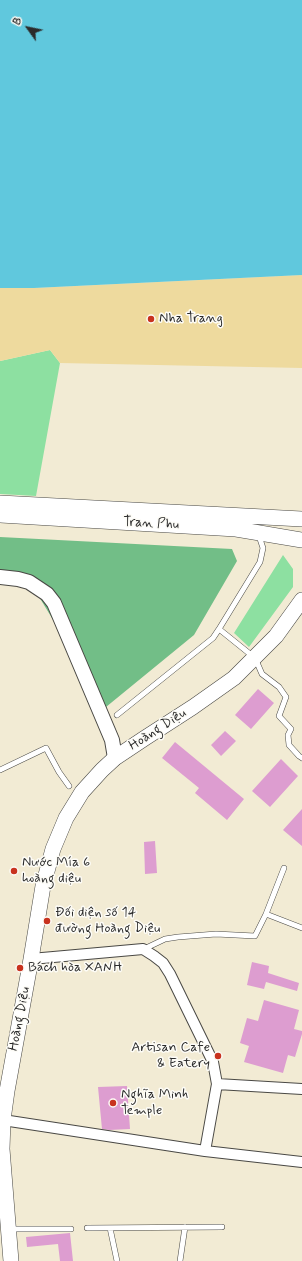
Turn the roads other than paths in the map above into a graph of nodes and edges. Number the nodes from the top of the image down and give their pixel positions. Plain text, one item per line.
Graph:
1 (0, 502) edge
2 (0, 515) edge
3 (302, 519) edge
4 (256, 532) junction
5 (278, 536) junction
6 (302, 540) edge
7 (302, 550) edge
8 (0, 577) edge
9 (300, 602) edge
10 (219, 629) junction
11 (255, 658) junction
12 (117, 715) dead end
13 (115, 758) junction
14 (302, 758) edge
15 (0, 770) edge
16 (69, 786) dead end
17 (284, 868) dead end
18 (266, 914) junction
19 (302, 928) edge
20 (143, 949) junction
21 (31, 960) junction
22 (217, 1084) junction
23 (302, 1089) edge
24 (3, 1120) junction
25 (205, 1151) junction
26 (302, 1162) edge
27 (222, 1226) dead end
28 (185, 1227) junction
29 (87, 1228) dead end
30 (110, 1228) junction
31 (9, 1229) junction
32 (71, 1229) dead end
33 (11, 1261) edge
34 (117, 1261) edge
35 (180, 1261) edge

1 - 3 main road, Tran Phu
2 - 4 main road, Tran Phu
4 - 5 main road, Tran Phu
4 - 10 lane
5 - 6 main road, Tran Phu
5 - 7 main road
8 - 13 street
9 - 11 main road, Hoàng Diệu
10 - 11 lane
10 - 12 lane
11 - 13 main road, Hoàng Diệu
11 - 14 lane
13 - 21 main road, Hoàng Diệu
15 - 16 lane
17 - 18 lane
18 - 19 lane
18 - 20 lane
20 - 21 street
20 - 22 street
21 - 24 main road, Hoàng Diệu
22 - 23 street
22 - 25 street
24 - 25 street
24 - 31 main road, Hoàng Diệu
25 - 26 street
27 - 28 lane
28 - 30 lane
28 - 35 lane
29 - 30 lane
30 - 34 lane
31 - 32 lane
31 - 33 main road, Hoàng Diệu

